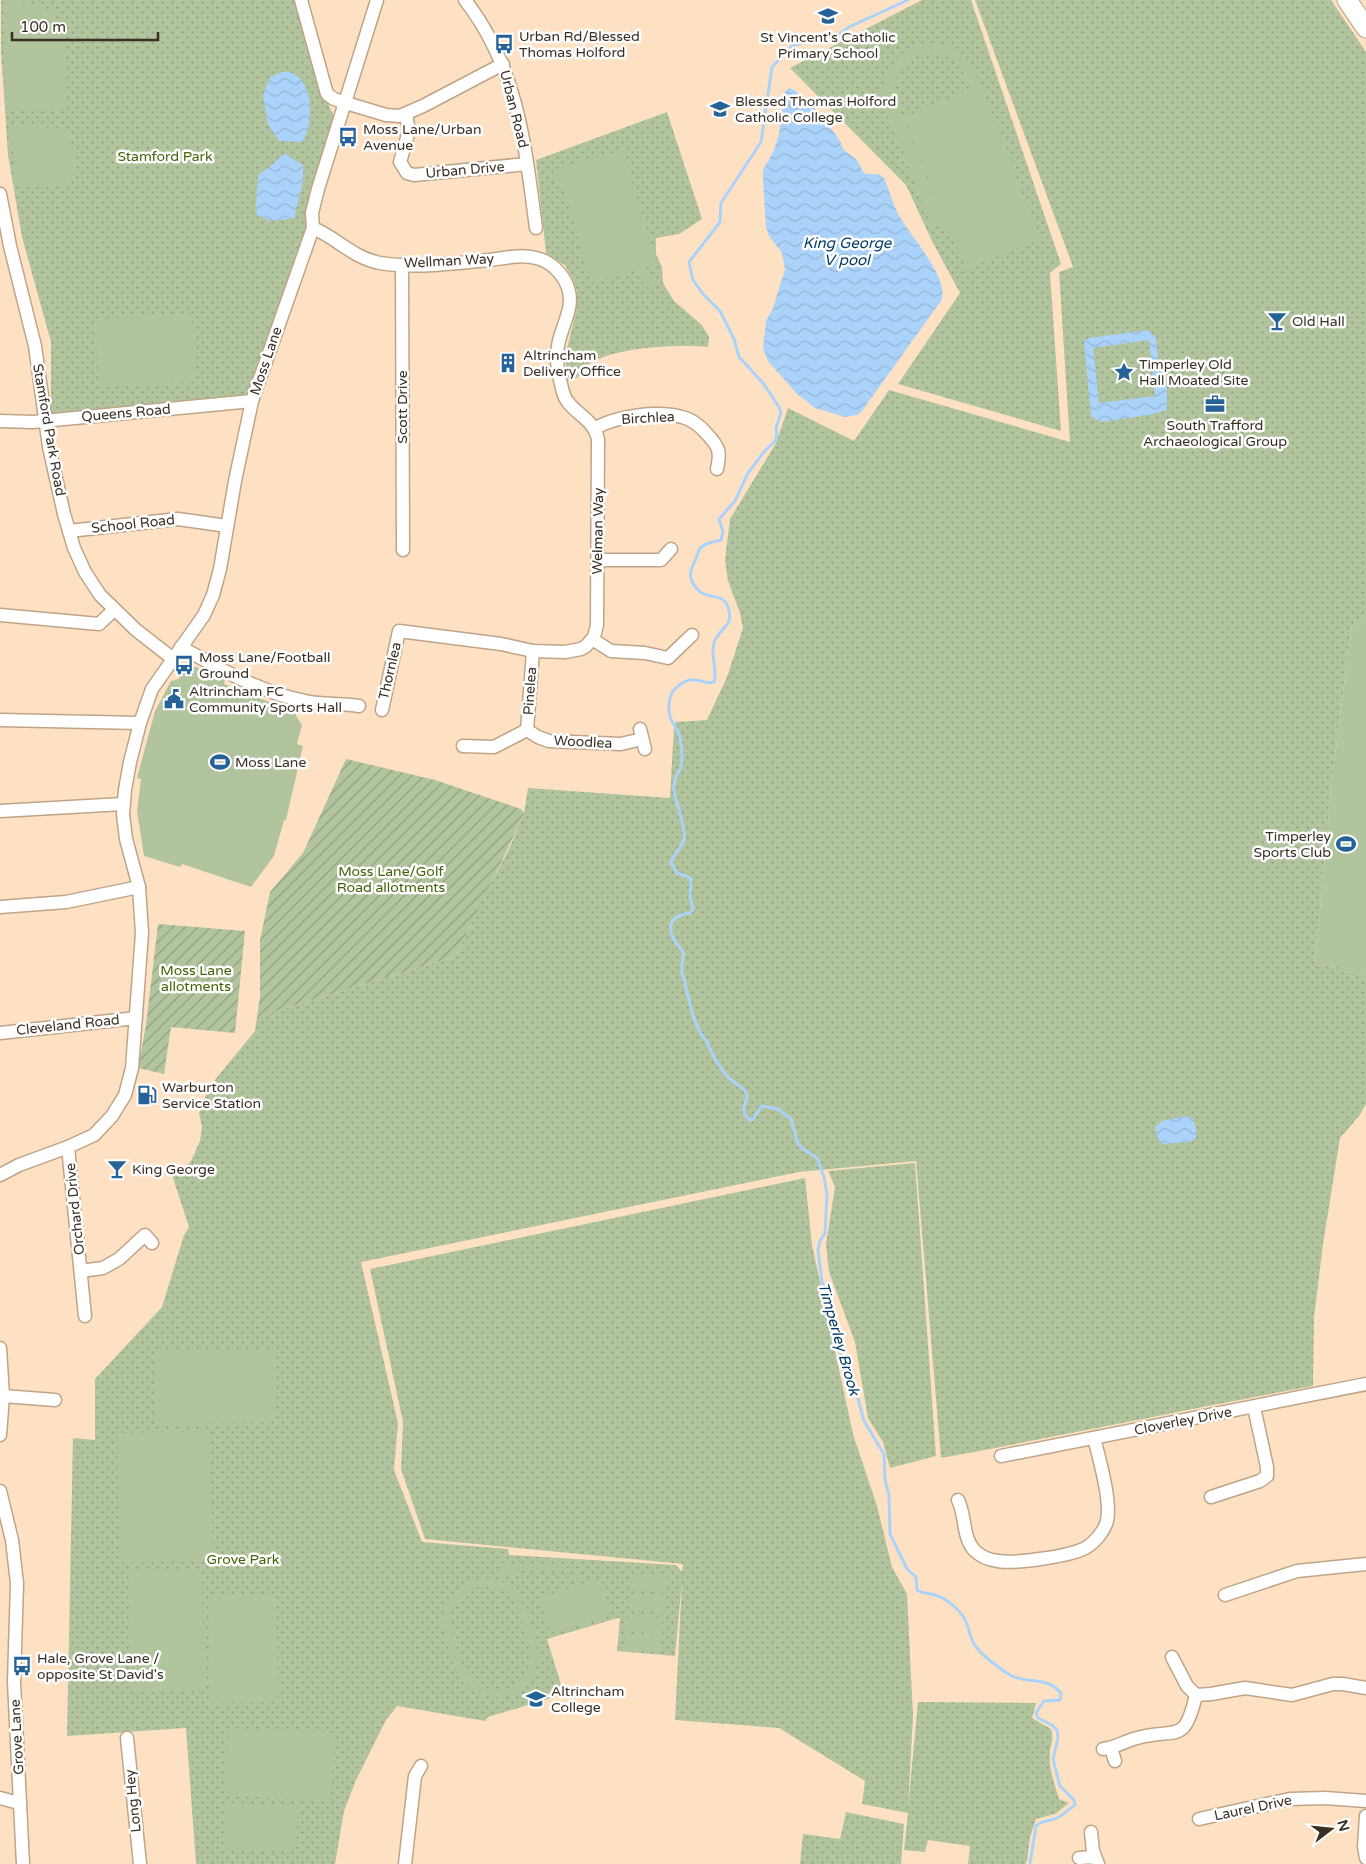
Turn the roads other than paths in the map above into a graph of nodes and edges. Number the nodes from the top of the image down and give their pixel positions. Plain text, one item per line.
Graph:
1 (301, 0) edge
2 (377, 0) edge
3 (465, 0) edge
4 (1347, 0) edge
5 (1366, 28) edge
6 (503, 64) junction
7 (346, 103) junction
8 (406, 114) junction
9 (527, 164) junction
10 (0, 194) edge
11 (313, 228) junction
12 (536, 228) dead end
13 (402, 265) junction
14 (252, 401) junction
15 (46, 420) junction
16 (0, 421) edge
17 (595, 428) junction
18 (717, 469) dead end
19 (227, 526) junction
20 (69, 532) junction
21 (671, 549) dead end
22 (403, 550) dead end
23 (598, 560) junction
24 (114, 610) junction
25 (0, 615) edge
26 (692, 635) dead end
27 (592, 639) junction
28 (181, 647) junction
29 (533, 651) junction
30 (172, 658) junction
31 (359, 706) dead end
32 (382, 710) dead end
33 (0, 720) edge
34 (140, 722) junction
35 (526, 730) junction
36 (642, 739) dead end
37 (463, 746) dead end
38 (123, 804) junction
39 (0, 811) edge
40 (139, 887) junction
41 (0, 907) edge
42 (136, 1018) junction
43 (0, 1033) edge
44 (68, 1147) junction
45 (0, 1174) edge
46 (152, 1243) dead end
47 (81, 1271) junction
48 (85, 1316) dead end
49 (0, 1348) edge
50 (1366, 1384) edge
51 (3, 1396) junction
52 (56, 1400) dead end
53 (1254, 1407) junction
54 (0, 1435) edge
55 (1094, 1438) junction
56 (1001, 1456) dead end
57 (0, 1491) edge
58 (1211, 1497) dead end
59 (958, 1500) dead end
60 (1366, 1564) edge
61 (1225, 1596) dead end
62 (1172, 1657) dead end
63 (1366, 1688) edge
64 (1196, 1695) junction
65 (127, 1738) dead end
66 (1115, 1761) dead end
67 (421, 1766) dead end
68 (0, 1798) edge
69 (1366, 1801) edge
70 (19, 1803) junction
71 (1366, 1816) edge
72 (1199, 1819) dead end
73 (1091, 1832) dead end
74 (1079, 1858) dead end
75 (1366, 1858) edge
76 (1096, 1860) edge
77 (23, 1864) edge
78 (140, 1864) edge
79 (405, 1864) edge

1 - 7 street
2 - 7 street, Moss Lane
3 - 6 street, Urban Road
4 - 5 highway
6 - 8 street
6 - 9 street, Urban Road
7 - 8 street
7 - 11 street, Moss Lane
8 - 9 street, Urban Drive
9 - 12 street, Urban Road
10 - 15 street, Stamford Park Road
11 - 13 street, Wellman Way
11 - 14 street, Moss Lane
13 - 17 street, Wellman Way
13 - 22 street, Scott Drive
14 - 15 street, Queens Road
14 - 19 street, Moss Lane
15 - 16 street, Queens Road
15 - 20 street, Stamford Park Road
17 - 18 street, Birchlea
17 - 23 street, Welman Way
19 - 20 street, School Road
19 - 28 street, Moss Lane
20 - 24 street, Stamford Park Road
21 - 23 street
23 - 27 street, Welman Way
24 - 25 street
24 - 30 street, Stamford Park Road
26 - 27 street
27 - 29 street
28 - 30 street, Moss Lane
28 - 31 street
29 - 32 street, Thornlea
29 - 35 street, Pinelea
30 - 34 street, Moss Lane
33 - 34 street
34 - 38 street, Moss Lane
35 - 36 street, Woodlea
35 - 37 street
38 - 39 street
38 - 40 street, Moss Lane
40 - 41 street
40 - 42 street, Moss Lane
42 - 43 street, Cleveland Road
42 - 44 street, Moss Lane
44 - 45 street, Moss Lane
44 - 47 street, Orchard Drive
46 - 47 street, Orchard Drive
47 - 48 street, Orchard Drive
49 - 51 street
50 - 53 street, Cloverley Drive
51 - 52 street
51 - 54 street
53 - 55 street, Cloverley Drive
53 - 58 street
55 - 56 street, Cloverley Drive
55 - 59 street
57 - 70 street, Grove Lane
60 - 61 street
62 - 64 street
63 - 64 street
64 - 66 street
65 - 78 street, Long Hey
67 - 79 street
68 - 70 street
69 - 72 street, Laurel Drive
70 - 77 street, Grove Lane
71 - 75 street
73 - 76 street
74 - 76 street

